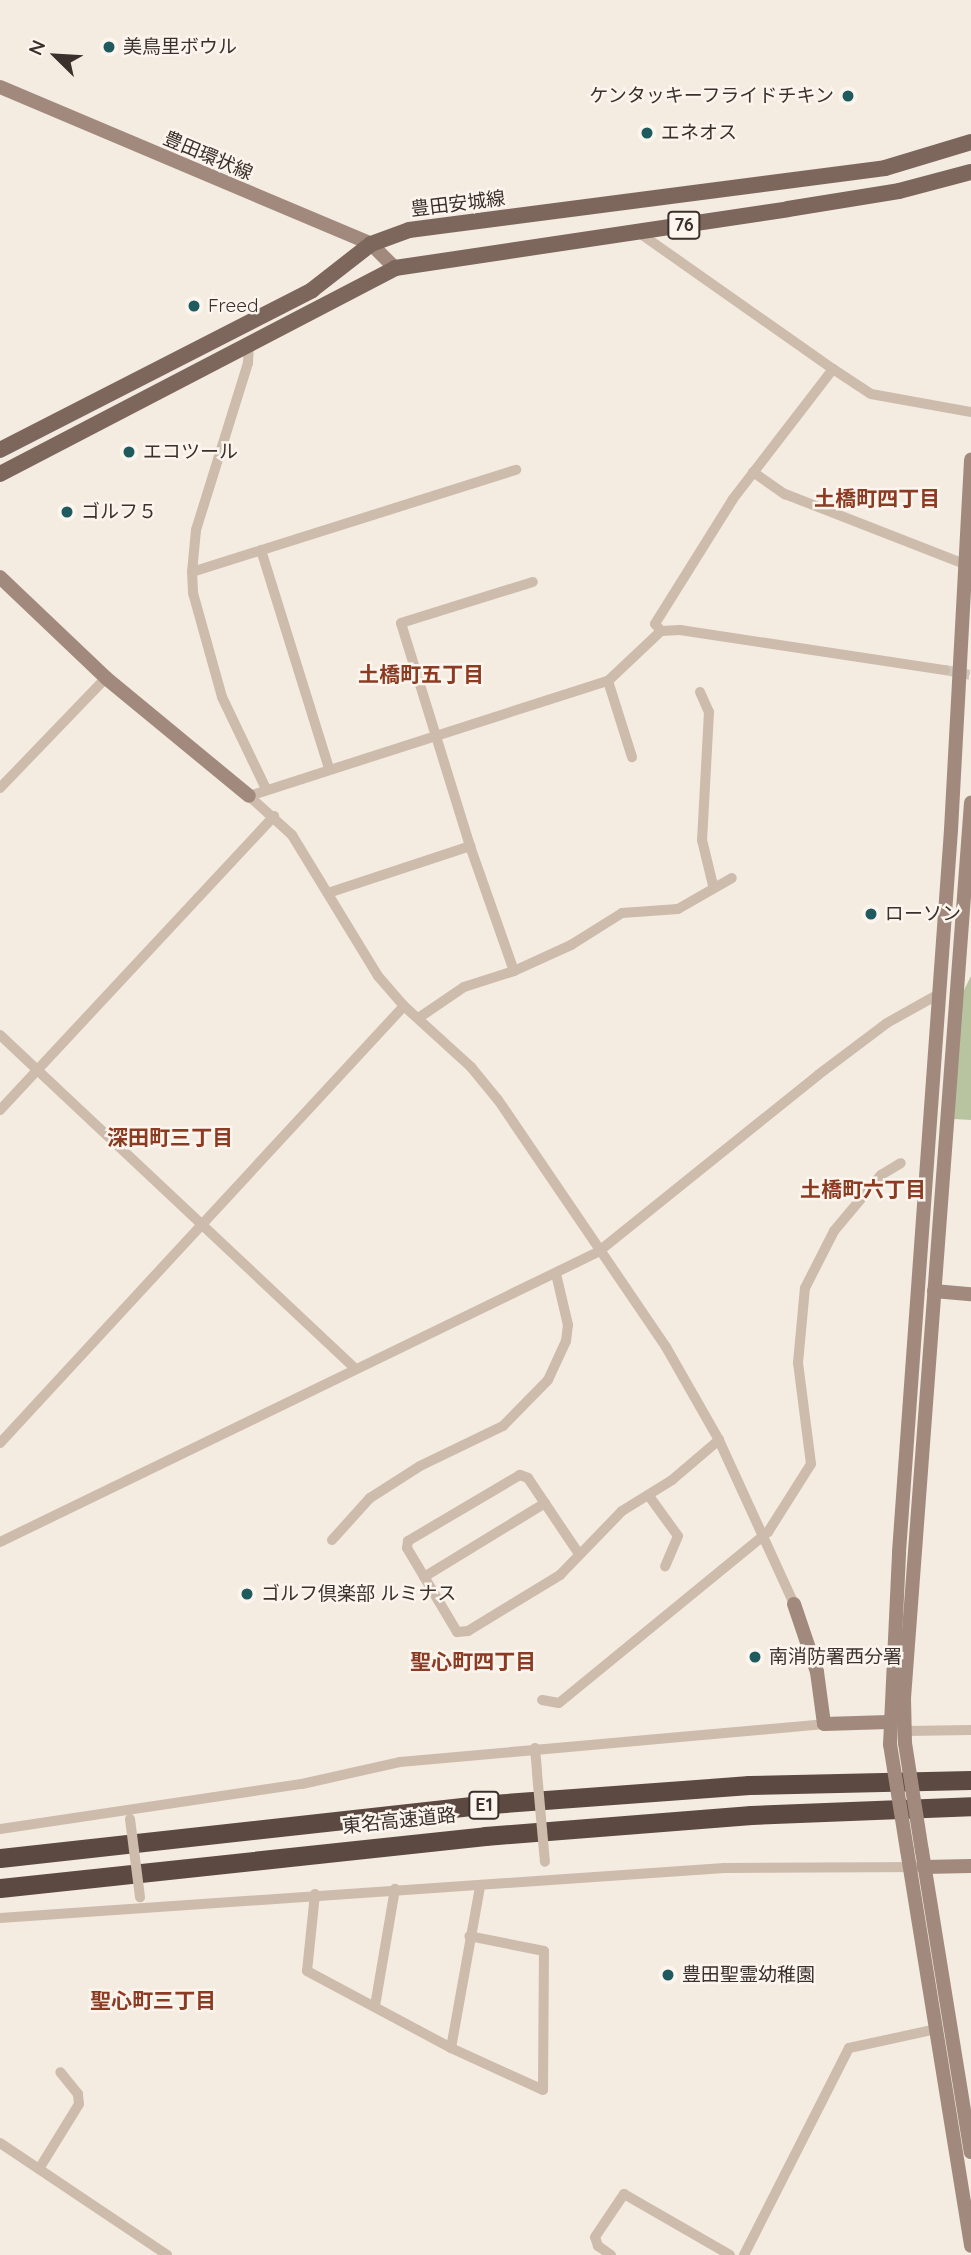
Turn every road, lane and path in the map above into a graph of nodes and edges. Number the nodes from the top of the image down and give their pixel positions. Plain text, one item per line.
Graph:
1 (0, 87) edge
2 (971, 142) edge
3 (971, 172) edge
4 (638, 232) junction
5 (371, 244) junction
6 (395, 268) junction
7 (249, 343) junction
8 (833, 369) junction
9 (971, 412) edge
10 (0, 450) edge
11 (971, 460) edge
12 (516, 470) dead end
13 (753, 472) junction
14 (0, 474) edge
15 (261, 550) junction
16 (967, 565) junction
17 (192, 572) junction
18 (0, 576) edge
19 (533, 582) dead end
20 (661, 631) junction
21 (945, 670) tunnel mouth
22 (106, 678) junction
23 (608, 681) junction
24 (700, 692) dead end
25 (436, 736) junction
26 (632, 757) dead end
27 (329, 768) junction
28 (0, 788) edge
29 (266, 789) junction
30 (249, 796) junction
31 (971, 803) edge
32 (274, 816) junction
33 (951, 830) junction
34 (970, 832) edge
35 (470, 846) junction
36 (732, 878) dead end
37 (713, 885) junction
38 (327, 892) junction
39 (514, 971) junction
40 (937, 995) junction
41 (404, 1006) junction
42 (420, 1017) junction
43 (0, 1035) edge
44 (37, 1070) junction
45 (0, 1110) edge
46 (901, 1163) dead end
47 (201, 1227) junction
48 (598, 1252) junction
49 (556, 1274) junction
50 (934, 1291) junction
51 (971, 1294) edge
52 (356, 1369) junction
53 (719, 1440) junction
54 (0, 1443) edge
55 (649, 1496) junction
56 (545, 1503) junction
57 (761, 1538) junction
58 (1, 1540) edge
59 (332, 1540) dead end
60 (579, 1554) junction
61 (666, 1566) dead end
62 (424, 1577) junction
63 (794, 1604) joint
64 (542, 1700) dead end
65 (889, 1722) junction
66 (824, 1724) junction
67 (971, 1730) edge
68 (898, 1741) junction
69 (535, 1748) junction
70 (971, 1780) edge
71 (971, 1806) edge
72 (130, 1814) junction
73 (0, 1829) edge
74 (0, 1858) edge
75 (971, 1866) edge
76 (917, 1867) junction
77 (546, 1884) junction
78 (480, 1887) junction
79 (0, 1888) edge
80 (394, 1889) junction
81 (315, 1894) junction
82 (141, 1910) junction
83 (0, 1918) edge
84 (469, 1936) junction
85 (374, 2006) junction
86 (937, 2029) junction
87 (451, 2048) junction
88 (60, 2072) dead end
89 (0, 2143) edge
90 (971, 2152) edge
91 (39, 2169) junction
92 (971, 2246) edge
93 (167, 2255) edge
94 (611, 2255) edge
95 (730, 2255) edge
96 (744, 2255) edge

1 - 5 street, 豊田環状線
2 - 5 main road, 豊田安城線 / 76
3 - 4 main road, 76
4 - 6 main road, 76
4 - 8 street
5 - 6 street, 豊田環状線
5 - 10 main road, 豊田安城線 / 76
6 - 7 main road, 76
7 - 14 main road, 76
7 - 17 street
8 - 9 street
8 - 13 street
11 - 16 street
12 - 15 street
13 - 16 street
13 - 20 street
15 - 17 street
15 - 27 street
16 - 33 street
17 - 29 street
18 - 22 street
19 - 25 street
20 - 21 street
20 - 23 street
22 - 28 street
22 - 30 street
23 - 25 street
23 - 26 street
24 - 37 street
25 - 27 street
25 - 35 street
27 - 29 street
29 - 30 street
30 - 32 street
31 - 34 street
32 - 38 street
32 - 44 street
33 - 34 street
33 - 40 street
34 - 50 street
35 - 38 street
35 - 39 street
36 - 37 street
37 - 39 street
38 - 41 street
39 - 42 street
40 - 48 street
40 - 65 street
41 - 42 street
41 - 47 street
42 - 48 street
43 - 44 street
44 - 45 street
44 - 47 street
46 - 57 street
47 - 52 street
47 - 54 street
48 - 49 street
48 - 53 street
49 - 52 street
49 - 59 street
50 - 51 street
50 - 68 street
52 - 58 street
53 - 55 street
53 - 57 street
55 - 60 street
55 - 61 street
56 - 60 street
56 - 62 street
56 - 62 street
57 - 63 street
57 - 64 street
60 - 62 street
63 - 66 street
65 - 66 street
65 - 68 street
66 - 69 street
67 - 68 street
68 - 76 street, bridge
69 - 72 street
69 - 77 street, bridge
70 - 74 highway, 東名高速道路 / E1
71 - 79 highway, 東名高速道路 / E1
72 - 73 street
72 - 82 street, bridge
75 - 76 street
76 - 77 street
76 - 86 street
76 - 90 street
77 - 78 street
78 - 80 street
78 - 84 street
80 - 81 street
80 - 85 street
81 - 82 street
81 - 85 street
82 - 83 street
84 - 87 street
84 - 87 street
85 - 87 street
86 - 92 street
86 - 96 street
88 - 91 street
89 - 91 street
91 - 93 street
94 - 95 street

